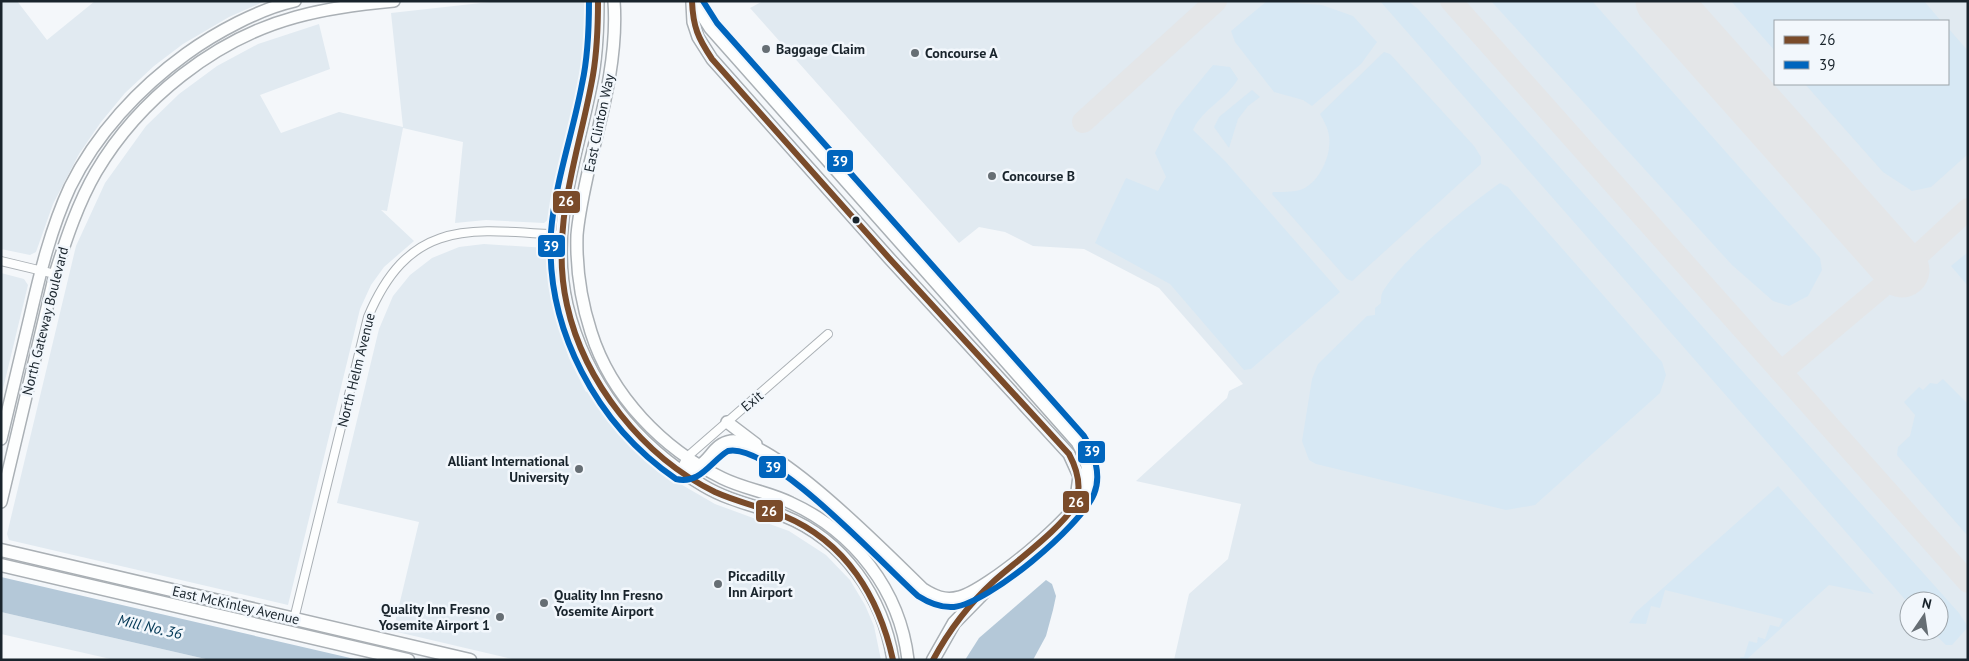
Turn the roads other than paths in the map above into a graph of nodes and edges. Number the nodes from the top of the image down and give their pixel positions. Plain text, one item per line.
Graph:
1 (295, 1) edge
2 (394, 1) edge
3 (598, 1) edge
4 (614, 1) edge
5 (693, 1) edge
6 (355, 3) edge
7 (560, 235) junction
8 (1, 261) edge
9 (41, 270) junction
10 (55, 274) junction
11 (931, 278) junction
12 (918, 289) junction
13 (591, 332) junction
14 (828, 334) dead end
15 (727, 422) junction
16 (1, 439) edge
17 (687, 457) junction
18 (775, 458) junction
19 (700, 466) junction
20 (680, 470) junction
21 (1, 502) edge
22 (1069, 514) junction
23 (1, 550) edge
24 (1, 565) edge
25 (999, 577) junction
26 (195, 610) junction
27 (294, 618) junction
28 (408, 660) edge
29 (470, 660) edge
30 (893, 660) edge
31 (908, 660) edge
32 (933, 660) edge

1 - 9 main road, North Gateway Boulevard
2 - 6 main road, North Gateway Boulevard
3 - 7 main road, East Clinton Way
4 - 13 main road, East Clinton Way
5 - 11 main road
5 - 12 main road
6 - 10 main road, North Gateway Boulevard
7 - 13 main road
7 - 20 main road, East Clinton Way
7 - 27 street, North Helm Avenue
8 - 9 street
9 - 10 street
9 - 16 main road, North Gateway Boulevard
10 - 21 main road, North Gateway Boulevard
11 - 12 main road
11 - 22 main road
12 - 22 main road
13 - 17 main road, East Clinton Way
14 - 15 street, Exit
15 - 17 street, Exit
15 - 18 main road
17 - 19 main road, East Clinton Way
17 - 20 street, Exit
18 - 19 main road
18 - 25 main road
19 - 20 main road
19 - 31 main road, East Clinton Way
20 - 30 main road, East Clinton Way
22 - 25 main road
23 - 27 main road, East McKinley Avenue
24 - 26 main road, East McKinley Avenue
25 - 32 main road
26 - 27 main road
26 - 28 main road, East McKinley Avenue
27 - 29 main road, East McKinley Avenue

